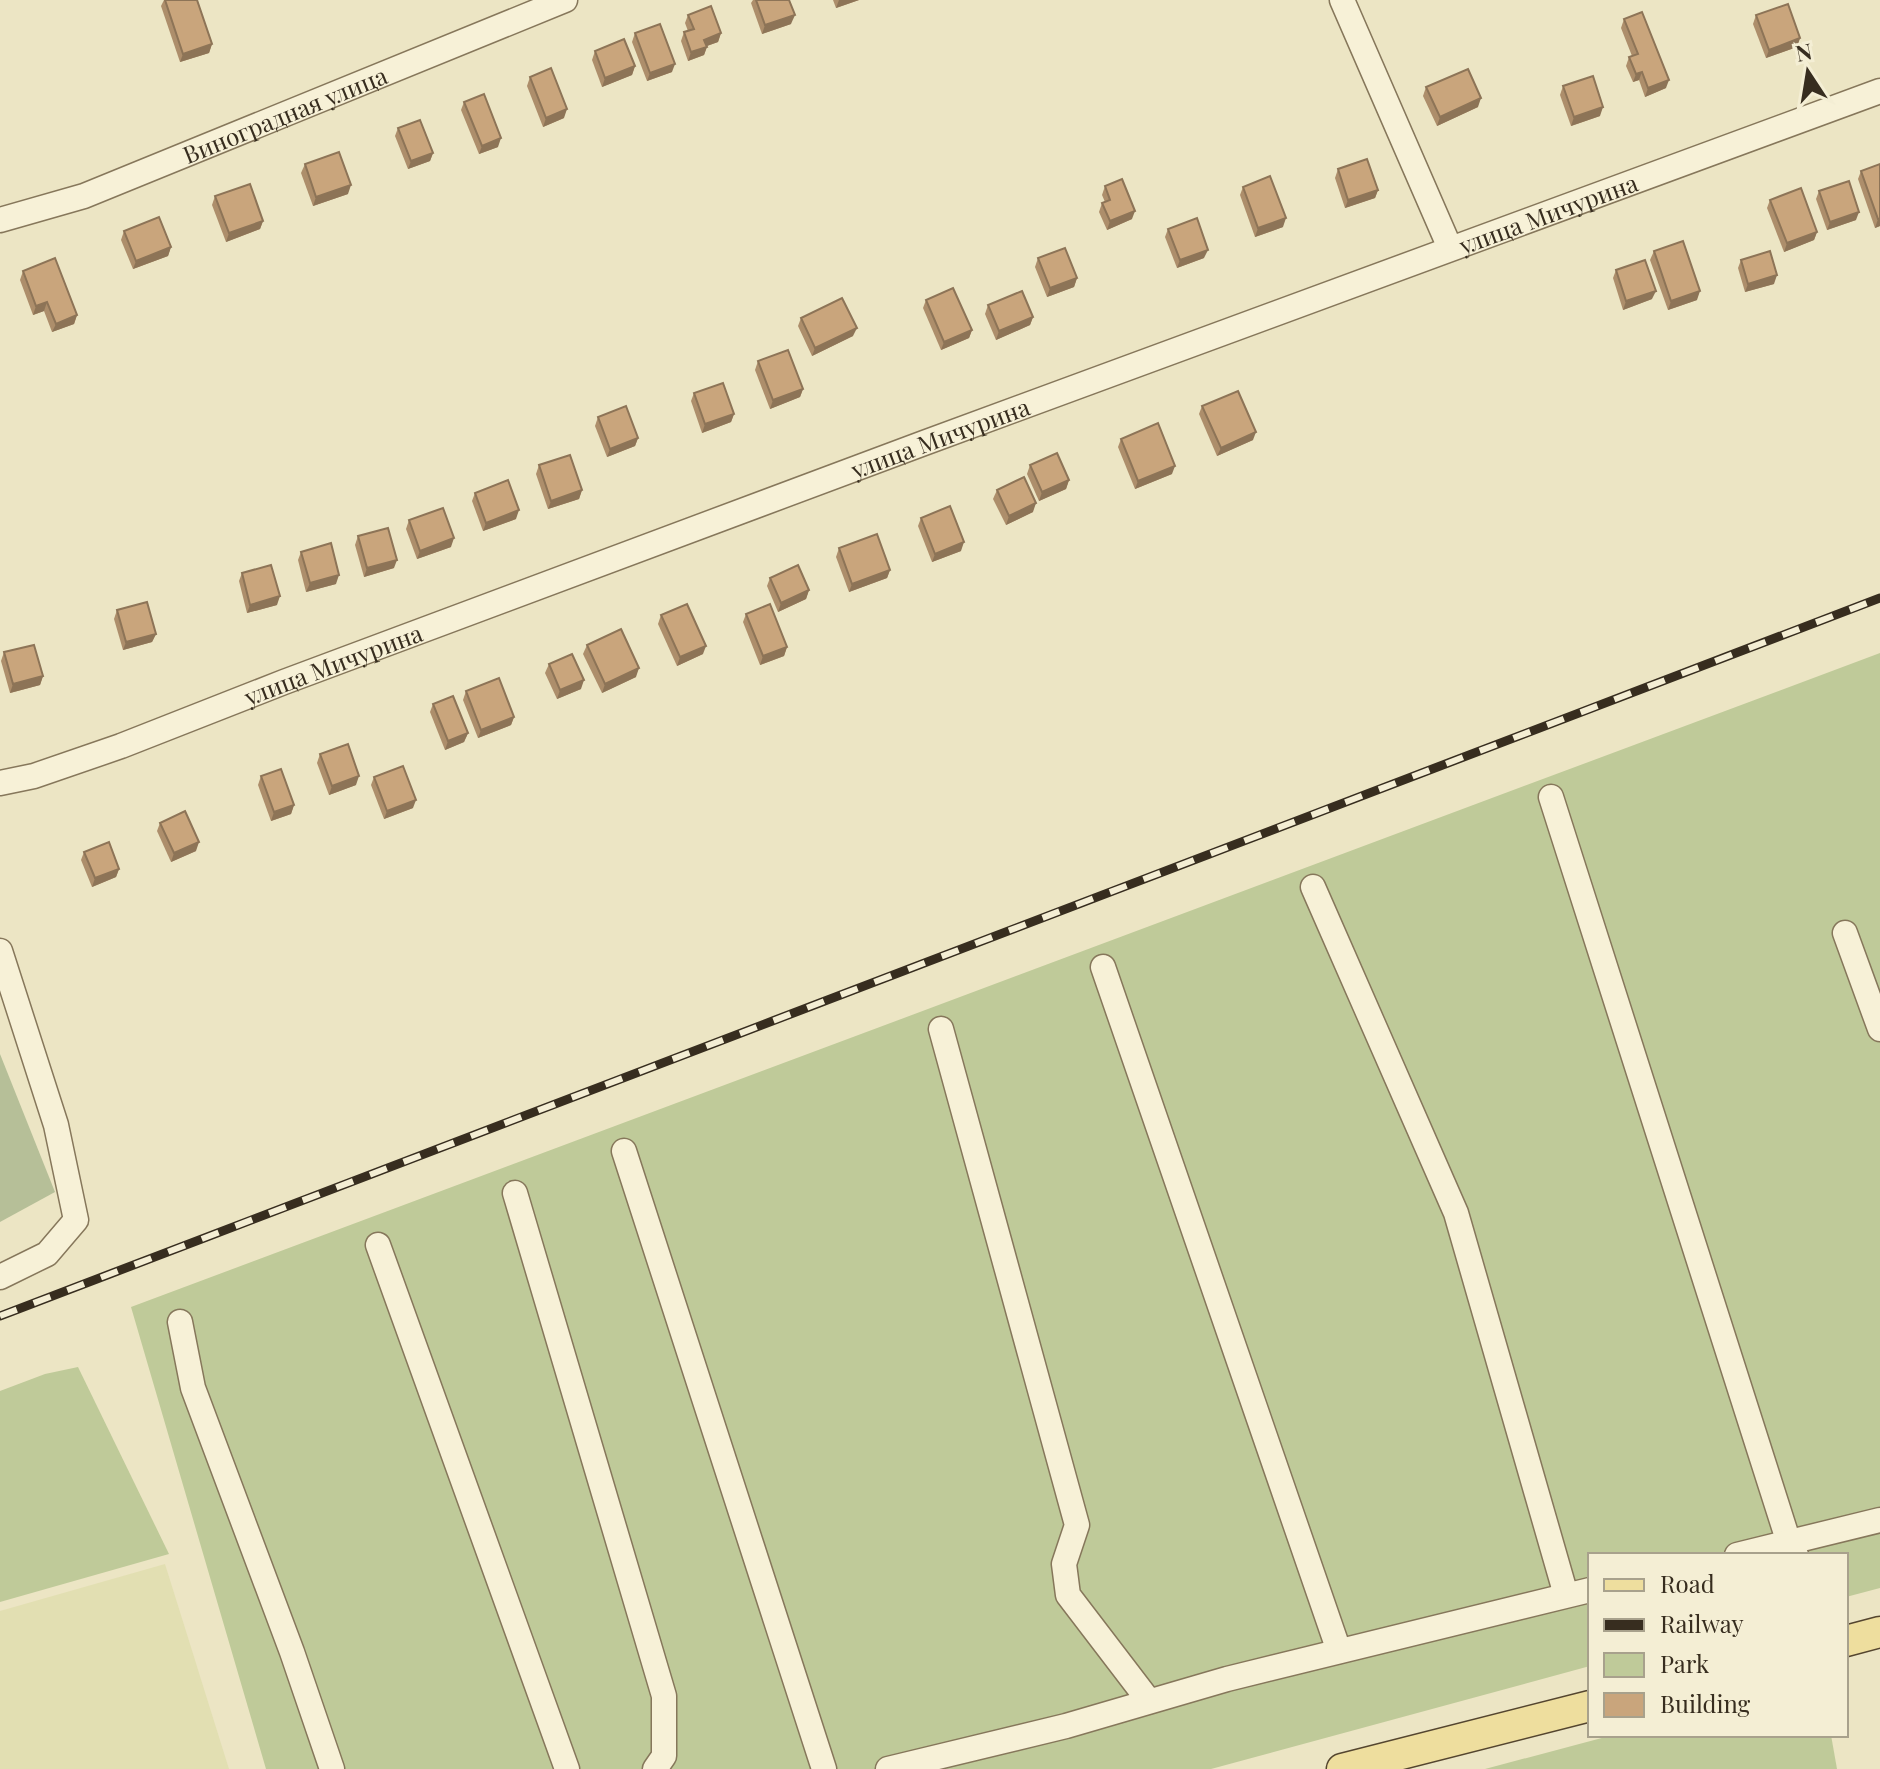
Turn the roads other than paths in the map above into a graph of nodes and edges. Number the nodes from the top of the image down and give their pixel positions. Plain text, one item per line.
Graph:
1 (565, 0) edge
2 (1342, 0) edge
3 (1880, 91) edge
4 (0, 220) edge
5 (1450, 248) junction
6 (0, 783) edge
7 (1551, 797) dead end
8 (1313, 887) dead end
9 (1845, 933) dead end
10 (0, 957) edge
11 (1103, 967) dead end
12 (941, 1029) dead end
13 (1880, 1029) edge
14 (624, 1151) dead end
15 (515, 1193) dead end
16 (378, 1245) dead end
17 (0, 1277) edge
18 (180, 1322) dead end
19 (1880, 1520) edge
20 (1792, 1549) edge
21 (1755, 1553) edge
22 (1578, 1592) edge
23 (1880, 1632) edge
24 (1848, 1640) edge
25 (1339, 1651) junction
26 (1149, 1701) junction
27 (1588, 1707) edge
28 (332, 1769) edge
29 (567, 1769) edge
30 (655, 1769) edge
31 (824, 1769) edge
32 (888, 1769) edge
33 (1342, 1769) edge

1 - 4 street, Виноградная улица
2 - 5 street
3 - 5 street, улица Мичурина
5 - 6 street, улица Мичурина
7 - 20 street
8 - 22 street
9 - 13 street
10 - 17 street
11 - 25 street
12 - 26 street
14 - 31 street
15 - 30 street
16 - 29 street
18 - 28 street
19 - 20 street
20 - 21 street
22 - 25 street
23 - 24 main road
25 - 26 street
26 - 32 street
27 - 33 main road

